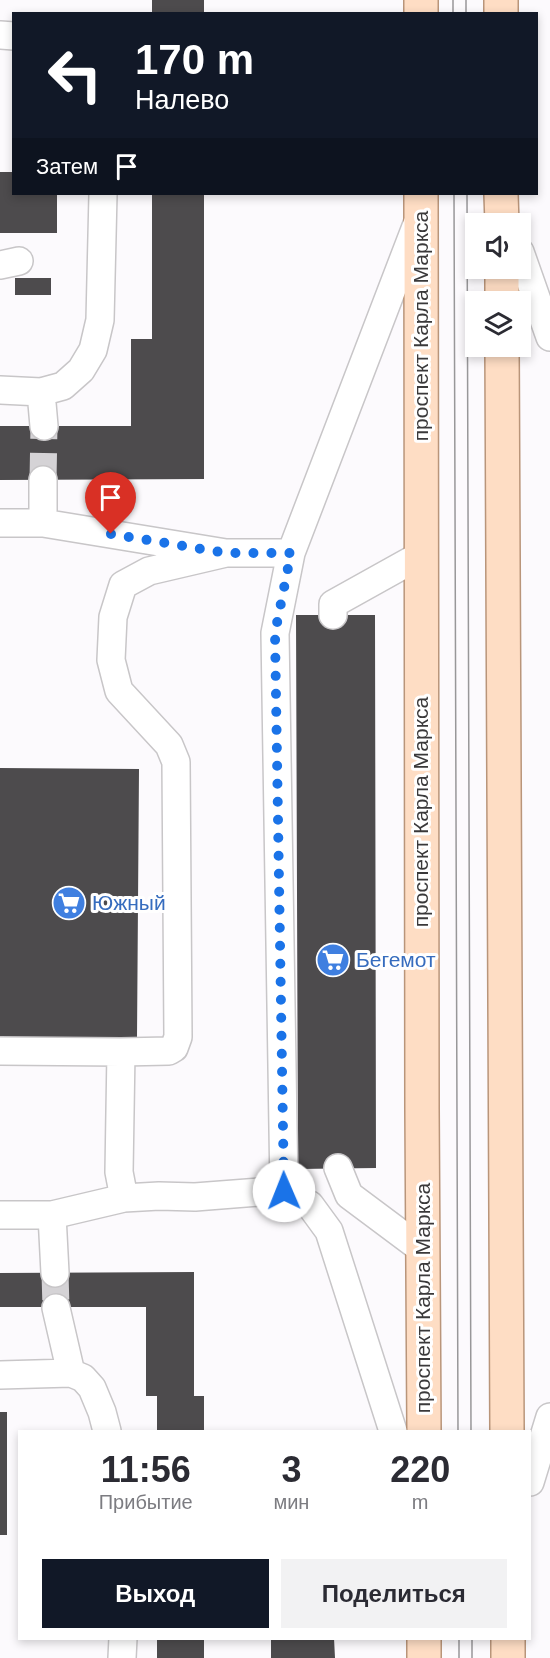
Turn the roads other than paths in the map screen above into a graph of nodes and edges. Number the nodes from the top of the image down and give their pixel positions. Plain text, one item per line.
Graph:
1 (103, 195) edge
2 (421, 204) edge
3 (530, 279) edge
4 (550, 337) edge
5 (502, 357) edge
6 (0, 390) edge
7 (41, 392) junction
8 (44, 426) tunnel mouth
9 (43, 480) tunnel mouth
10 (0, 523) edge
11 (43, 523) junction
12 (226, 553) junction
13 (291, 553) junction
14 (421, 555) junction
15 (333, 615) dead end
16 (0, 1051) edge
17 (121, 1052) junction
18 (338, 1168) dead end
19 (284, 1191) junction
20 (124, 1198) junction
21 (0, 1215) edge
22 (52, 1215) junction
23 (424, 1251) junction
24 (55, 1273) tunnel mouth
25 (56, 1308) tunnel mouth
26 (71, 1373) junction
27 (0, 1375) edge
28 (550, 1417) edge
29 (107, 1430) edge
30 (393, 1430) edge
31 (424, 1430) edge
32 (507, 1430) edge
33 (531, 1479) edge
34 (123, 1640) edge
35 (424, 1640) edge
36 (508, 1640) edge
37 (122, 1658) edge
38 (424, 1658) edge
39 (508, 1658) edge

1 - 7 lane
2 - 13 lane
2 - 14 main road, проспект Карла Маркса
3 - 4 lane
5 - 32 main road
6 - 7 lane
7 - 8 lane
9 - 11 lane
10 - 11 lane
11 - 12 lane
12 - 13 lane
12 - 17 lane
13 - 19 lane
14 - 15 lane
14 - 23 main road, проспект Карла Маркса
16 - 17 lane
17 - 20 lane
18 - 23 lane
19 - 20 lane
19 - 30 lane
20 - 22 lane
21 - 22 lane
22 - 24 lane
23 - 31 main road, проспект Карла Маркса
25 - 26 lane
26 - 27 lane
26 - 29 lane
28 - 33 lane
34 - 37 lane
35 - 38 main road
36 - 39 main road

